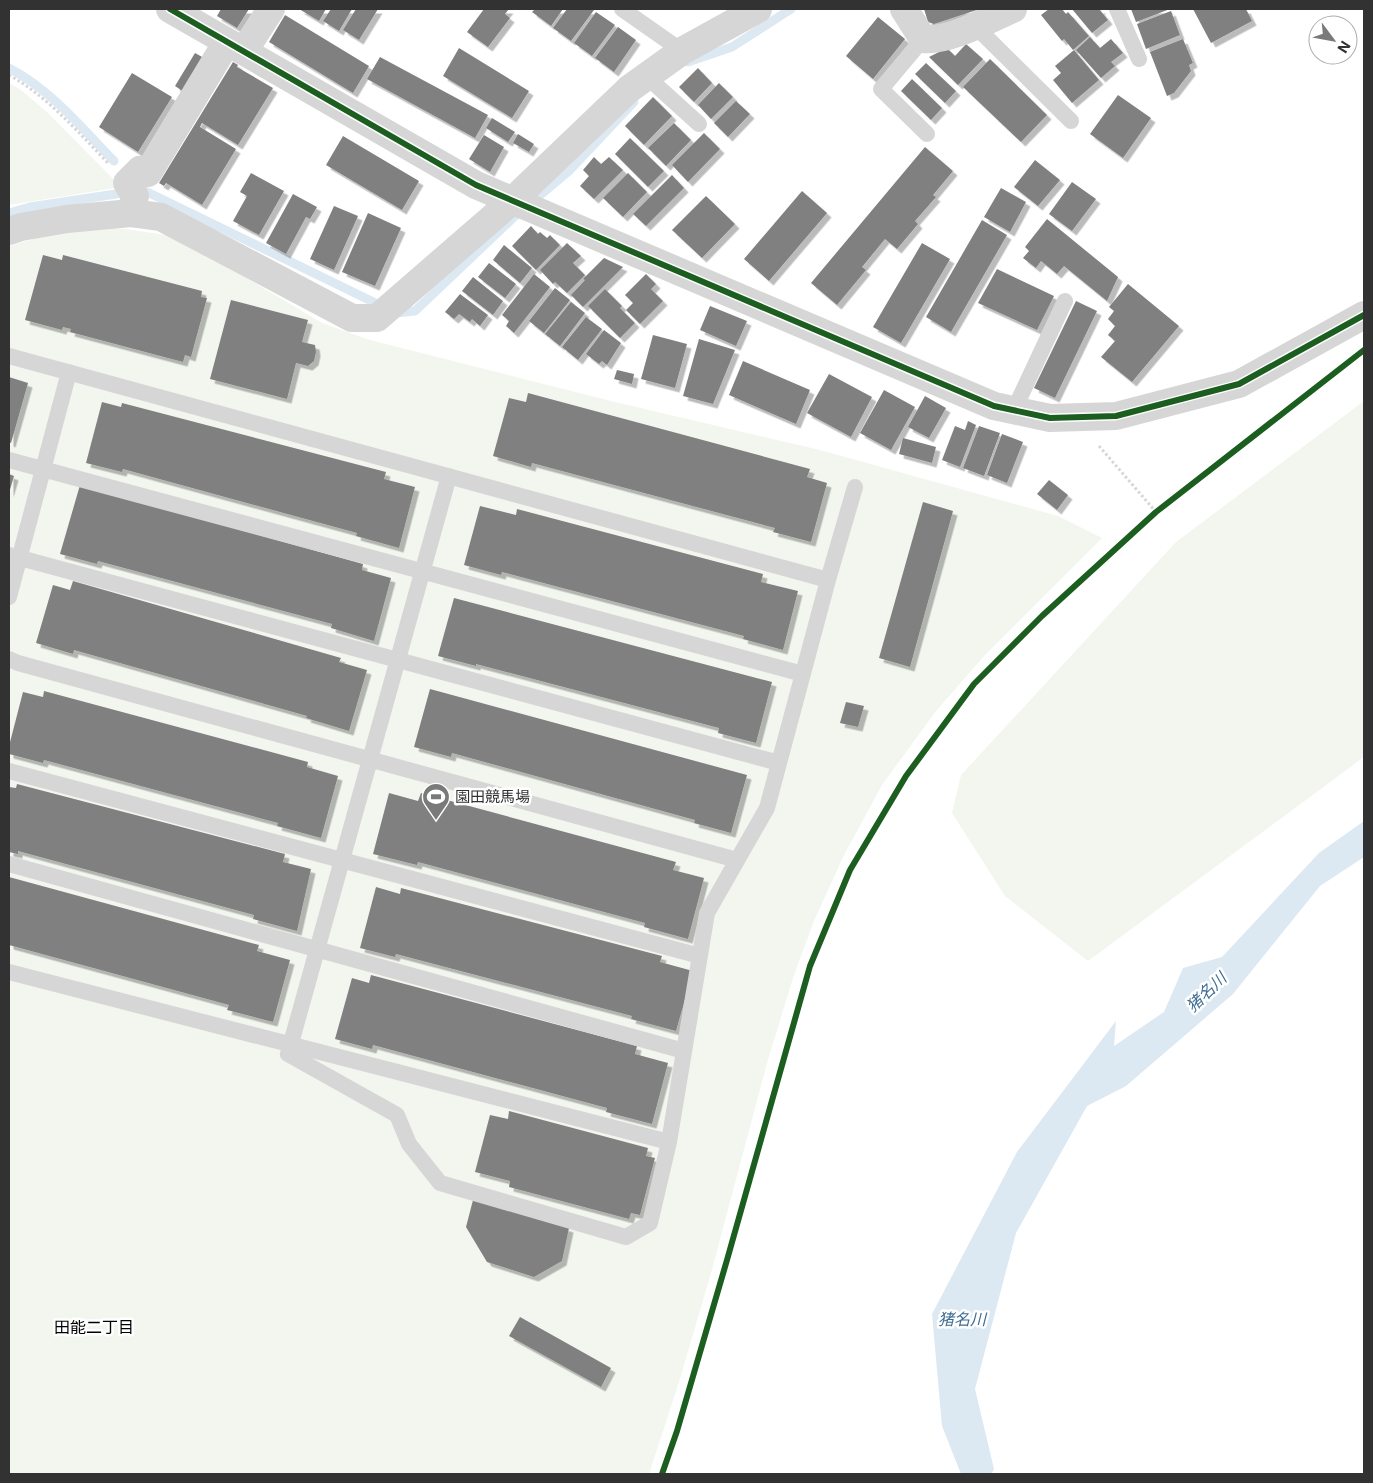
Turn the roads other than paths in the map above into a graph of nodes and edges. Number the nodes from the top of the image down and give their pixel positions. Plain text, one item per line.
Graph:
1 (170, 9) edge
2 (271, 9) edge
3 (622, 9) edge
4 (758, 9) edge
5 (904, 9) edge
6 (1013, 9) edge
7 (1117, 9) edge
8 (975, 26) junction
9 (923, 39) junction
10 (236, 47) junction
11 (682, 51) junction
12 (1139, 59) dead end
13 (646, 76) junction
14 (1071, 121) dead end
15 (699, 124) dead end
16 (927, 134) dead end
17 (512, 200) junction
18 (131, 213) junction
19 (9, 231) edge
20 (1065, 301) dead end
21 (1364, 315) edge
22 (9, 356) edge
23 (69, 372) junction
24 (1014, 410) junction
25 (9, 460) edge
26 (44, 468) junction
27 (449, 476) junction
28 (855, 487) dead end
29 (14, 557) edge
30 (422, 570) junction
31 (828, 580) junction
32 (9, 597) edge
33 (9, 659) edge
34 (397, 660) junction
35 (803, 674) junction
36 (370, 759) junction
37 (779, 763) junction
38 (9, 771) edge
39 (341, 860) junction
40 (737, 860) junction
41 (9, 864) edge
42 (317, 949) junction
43 (700, 956) junction
44 (9, 972) edge
45 (290, 1044) junction
46 (684, 1052) junction
47 (669, 1142) junction

1 - 10 street
2 - 10 street
3 - 11 lane
4 - 11 street
5 - 9 street
6 - 8 street
7 - 12 lane
8 - 9 street
8 - 14 lane
9 - 16 lane
10 - 17 street
10 - 18 street
11 - 13 street
13 - 15 lane
13 - 17 street
17 - 18 street
17 - 24 street
18 - 19 street
20 - 24 lane
21 - 24 street
22 - 23 lane
23 - 26 lane
23 - 27 lane
25 - 26 lane
26 - 29 lane
26 - 30 lane
27 - 30 lane
27 - 31 lane
28 - 31 lane
29 - 32 lane
29 - 34 lane
30 - 34 lane
30 - 35 lane
31 - 35 lane
33 - 36 lane
34 - 36 lane
34 - 37 lane
35 - 37 lane
36 - 39 lane
36 - 40 lane
37 - 40 lane
38 - 39 lane
39 - 42 lane
39 - 43 lane
40 - 43 lane
41 - 42 lane
42 - 45 lane
42 - 46 lane
43 - 46 lane
44 - 45 lane
45 - 47 lane
45 - 47 lane
46 - 47 lane

